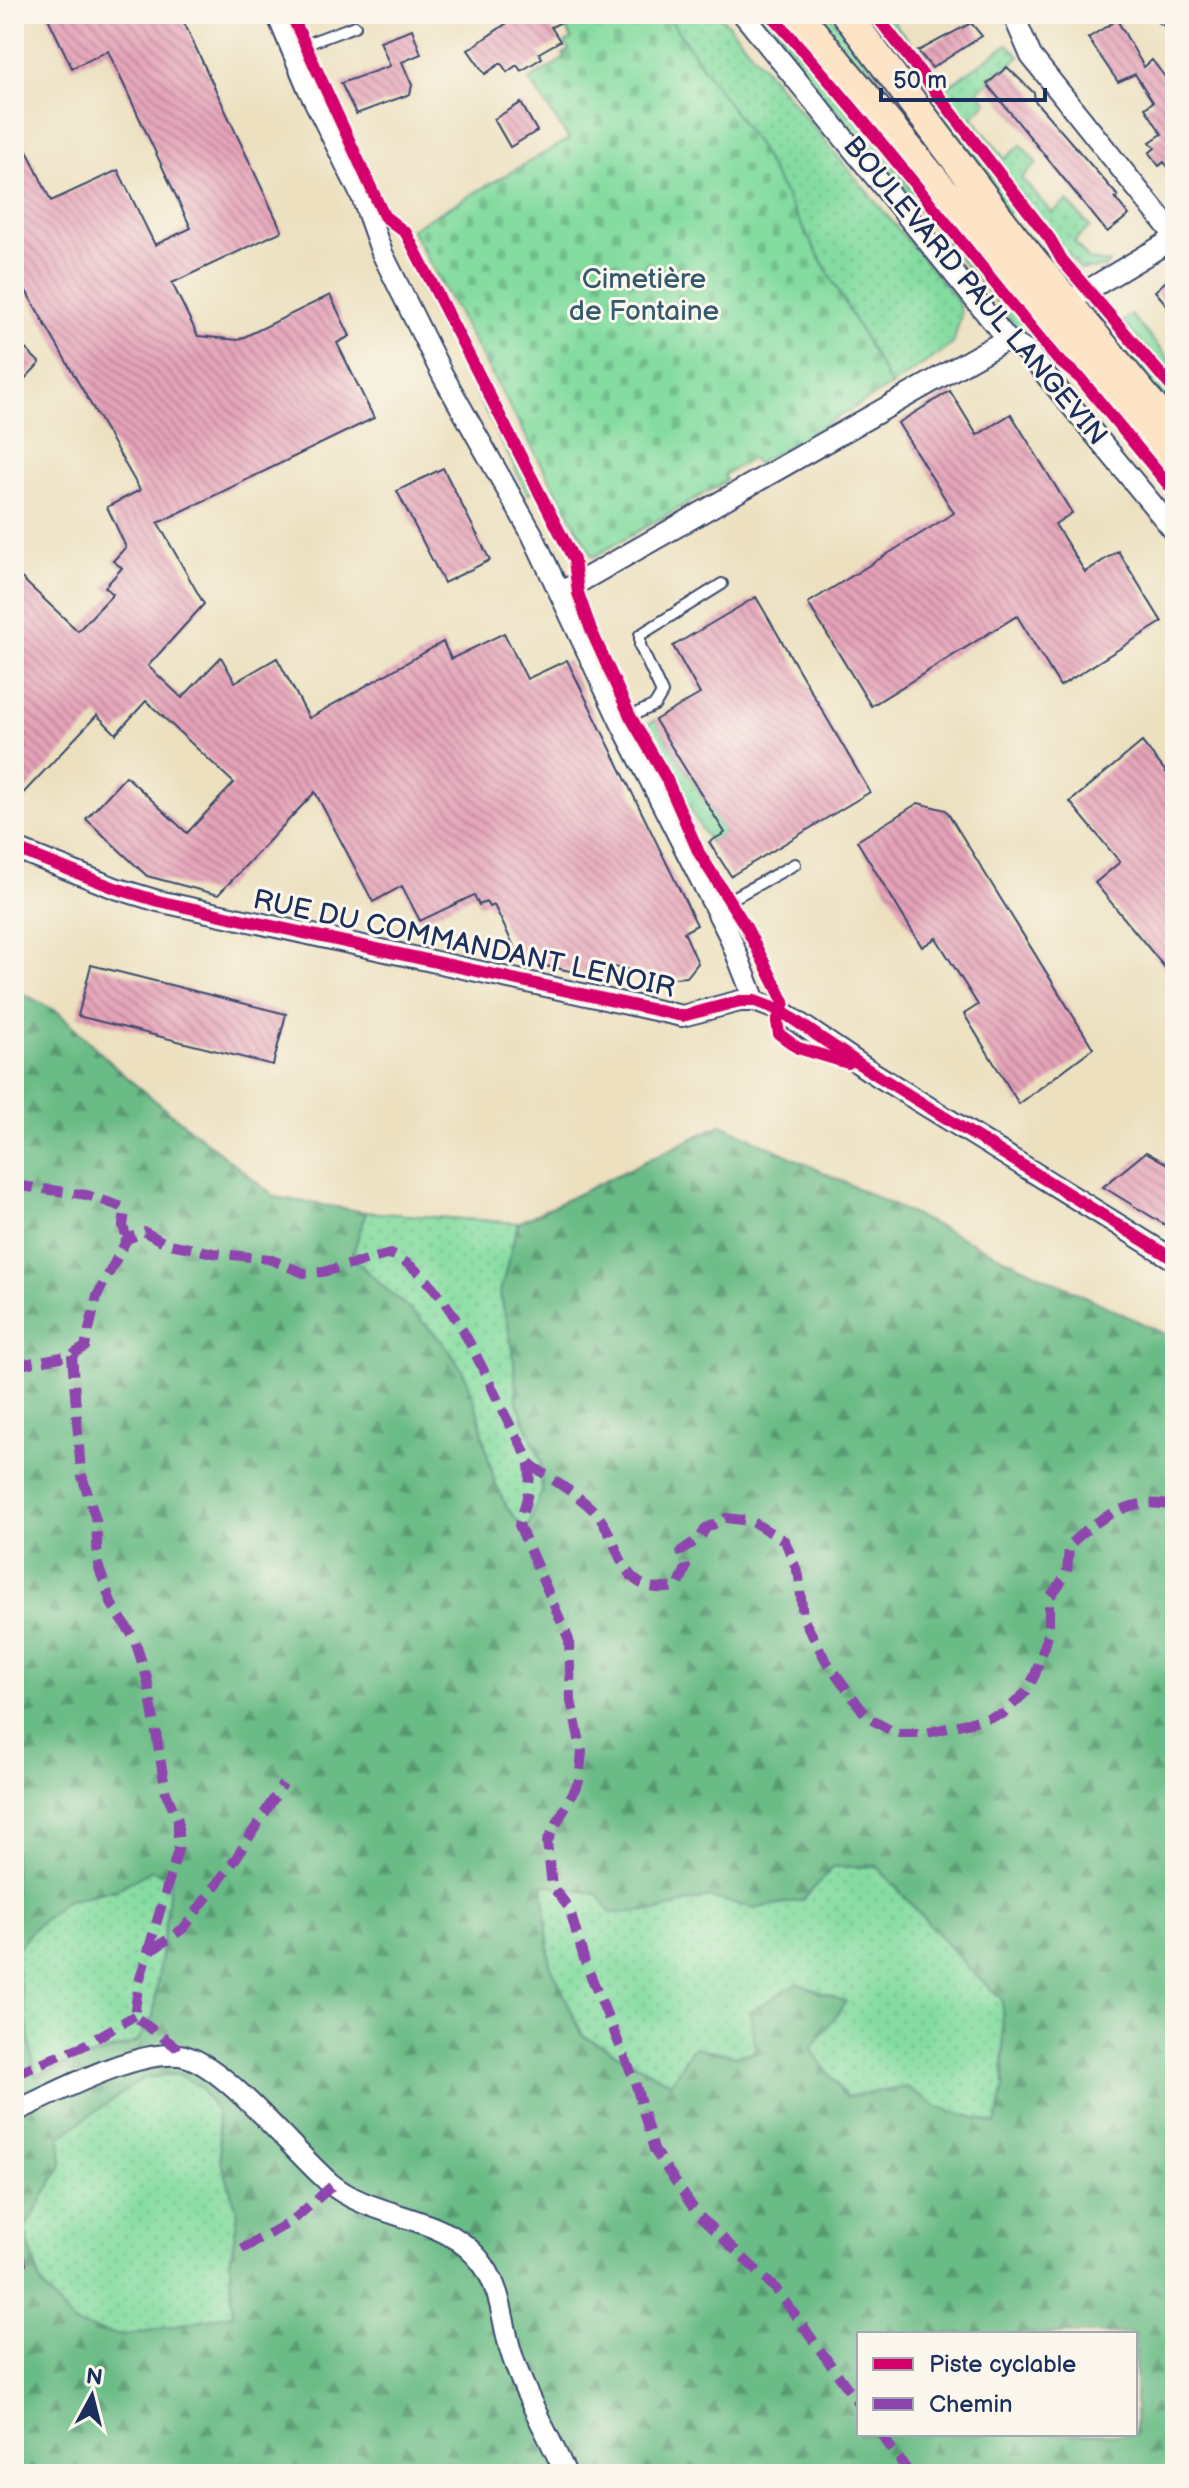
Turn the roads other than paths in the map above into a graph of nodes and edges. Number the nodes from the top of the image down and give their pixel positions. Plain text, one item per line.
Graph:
1 (277, 14) edge
2 (743, 14) edge
3 (798, 14) edge
4 (846, 14) edge
5 (1013, 14) edge
6 (1165, 14) edge
7 (1175, 19) edge
8 (355, 26) dead end
9 (293, 49) junction
10 (1175, 237) edge
11 (1068, 302) junction
12 (1007, 339) junction
13 (1175, 433) edge
14 (1175, 471) edge
15 (1175, 532) edge
16 (722, 584) dead end
17 (560, 593) junction
18 (620, 721) junction
19 (14, 848) edge
20 (795, 864) dead end
21 (715, 908) junction
22 (755, 1001) junction
23 (1175, 1260) edge
24 (14, 2112) edge
25 (566, 2474) edge

1 - 9 street
2 - 12 street, BOULEVARD PAUL LANGEVIN
3 - 14 main road, BOULEVARD PAUL LANGEVIN
4 - 11 main road
5 - 10 street
6 - 7 street
8 - 9 lane
9 - 17 street
10 - 11 street
11 - 13 main road
12 - 15 street, BOULEVARD PAUL LANGEVIN
12 - 17 street
16 - 18 lane
17 - 18 street
18 - 21 street
19 - 22 street, RUE DU COMMANDANT LENOIR
20 - 21 lane
21 - 22 street
22 - 23 street
24 - 25 street

